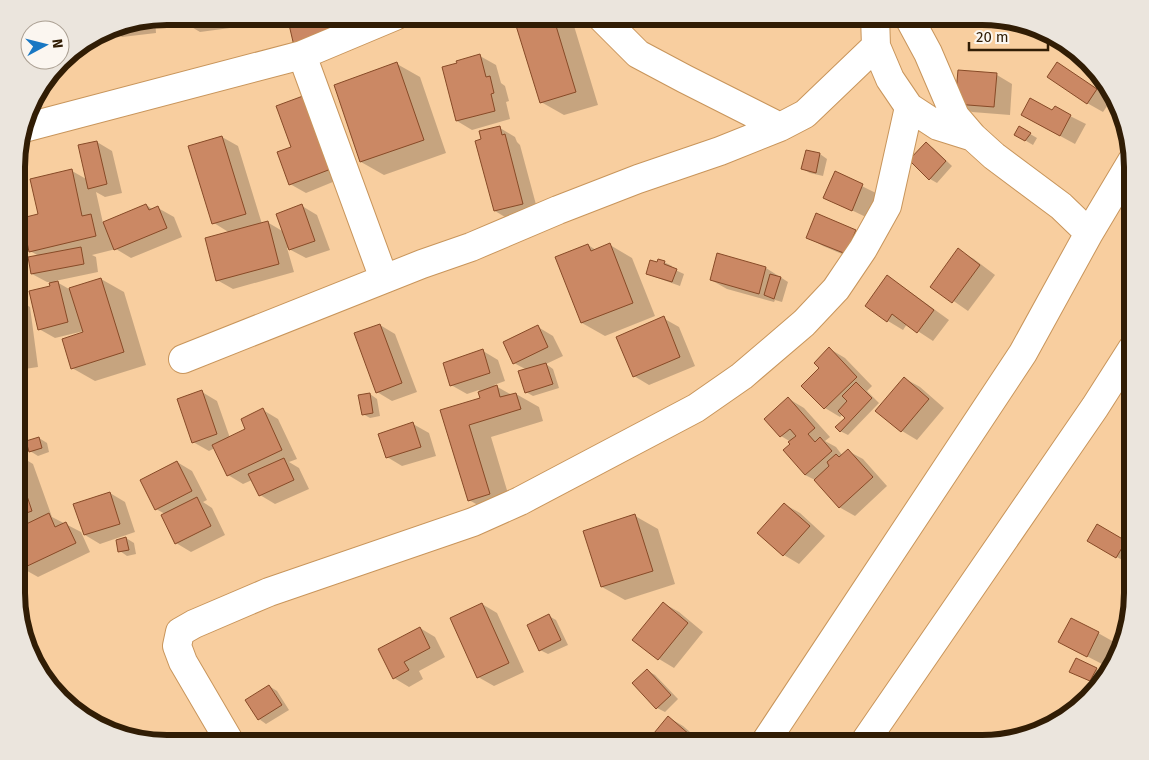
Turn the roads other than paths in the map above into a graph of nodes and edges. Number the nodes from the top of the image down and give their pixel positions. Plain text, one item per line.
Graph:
1 (374, 25) edge
2 (609, 25) edge
3 (875, 25) edge
4 (913, 25) edge
5 (876, 46) junction
6 (302, 56) junction
7 (909, 107) junction
8 (31, 126) edge
9 (780, 126) junction
10 (972, 137) junction
11 (1124, 174) edge
12 (1089, 233) junction
13 (384, 279) junction
14 (183, 358) dead end
15 (1124, 362) edge
16 (226, 735) edge
17 (770, 735) edge
18 (870, 735) edge

1 - 6 street
2 - 9 street
3 - 5 street
4 - 10 street
5 - 7 street
5 - 9 street
6 - 8 street
6 - 13 street
7 - 10 street
7 - 16 street
9 - 13 street
10 - 12 street
11 - 12 street
12 - 17 street
13 - 14 street
15 - 18 street

